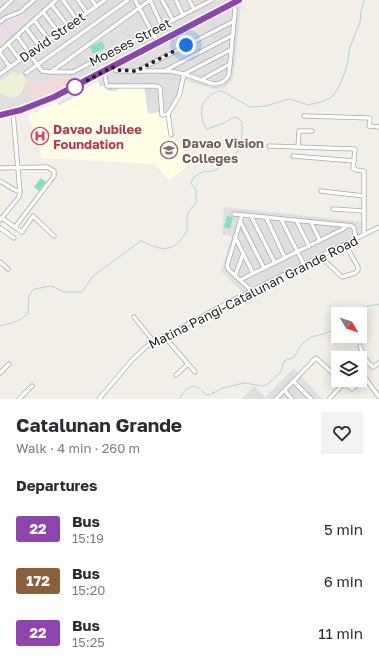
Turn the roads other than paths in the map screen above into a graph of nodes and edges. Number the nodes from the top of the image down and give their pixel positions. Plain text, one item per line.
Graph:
1 (12, 0) edge
2 (34, 0) edge
3 (56, 0) edge
4 (63, 0) edge
5 (78, 0) edge
6 (92, 0) edge
7 (105, 0) edge
8 (128, 0) edge
9 (135, 0) edge
10 (150, 0) edge
11 (162, 0) edge
12 (176, 0) edge
13 (189, 0) edge
14 (212, 0) edge
15 (239, 0) edge
16 (207, 1) edge
17 (233, 2) edge
18 (51, 4) junction
19 (96, 6) junction
20 (140, 8) junction
21 (194, 9) junction
22 (0, 11) edge
23 (43, 12) junction
24 (87, 12) junction
25 (183, 15) junction
26 (34, 20) junction
27 (77, 20) junction
28 (173, 20) junction
29 (234, 21) junction
30 (0, 22) edge
31 (68, 26) junction
32 (162, 26) junction
33 (26, 28) junction
34 (152, 31) junction
35 (59, 33) junction
36 (233, 35) junction
37 (17, 36) junction
38 (49, 40) junction
39 (158, 43) junction
40 (8, 44) junction
41 (40, 47) junction
42 (232, 49) junction
43 (0, 52) edge
44 (30, 54) junction
45 (20, 60) junction
46 (38, 64) junction
47 (230, 64) junction
48 (10, 67) junction
49 (112, 67) junction
50 (104, 71) junction
51 (136, 71) junction
52 (164, 71) junction
53 (50, 72) junction
54 (0, 73) edge
55 (26, 73) dead end
56 (184, 74) junction
57 (201, 80) junction
58 (13, 113) junction
59 (168, 114) junction
60 (0, 115) edge
61 (304, 116) dead end
62 (379, 127) edge
63 (312, 130) dead end
64 (171, 136) dead end
65 (269, 146) dead end
66 (298, 147) junction
67 (293, 156) dead end
68 (354, 161) junction
69 (0, 168) edge
70 (18, 168) junction
71 (0, 181) edge
72 (321, 191) dead end
73 (20, 192) junction
74 (364, 196) junction
75 (332, 209) dead end
76 (363, 211) junction
77 (234, 214) dead end
78 (242, 215) junction
79 (251, 216) junction
80 (266, 218) junction
81 (1, 219) edge
82 (281, 219) junction
83 (240, 220) junction
84 (296, 220) junction
85 (311, 222) junction
86 (347, 225) junction
87 (15, 227) junction
88 (379, 227) edge
89 (0, 228) edge
90 (364, 234) junction
91 (54, 236) dead end
92 (235, 237) junction
93 (14, 238) dead end
94 (356, 238) junction
95 (320, 241) junction
96 (345, 244) junction
97 (309, 246) junction
98 (297, 252) junction
99 (243, 254) junction
100 (321, 256) junction
101 (285, 258) junction
102 (0, 262) edge
103 (275, 263) junction
104 (304, 265) junction
105 (264, 268) junction
106 (8, 269) dead end
107 (253, 273) junction
108 (235, 276) junction
109 (240, 280) junction
110 (252, 291) junction
111 (134, 316) dead end
112 (164, 336) junction
113 (154, 342) junction
114 (360, 346) dead end
115 (379, 363) edge
116 (9, 364) dead end
117 (188, 364) junction
118 (195, 372) dead end
119 (331, 372) edge
120 (0, 373) edge
121 (176, 375) dead end
122 (367, 380) edge
123 (294, 382) junction
124 (32, 386) dead end
125 (338, 387) edge
126 (284, 391) junction
127 (379, 397) edge
128 (19, 399) edge
129 (99, 399) edge
130 (276, 399) edge
131 (292, 399) edge
132 (311, 399) edge
133 (329, 399) edge

1 - 22 street
2 - 30 street
3 - 18 street
4 - 27 street
5 - 24 street
6 - 19 street
7 - 19 street, David Street
8 - 46 street
9 - 20 street
10 - 20 street
10 - 32 street
11 - 28 street
12 - 25 street
13 - 21 street
14 - 16 street, Moeses Street
15 - 17 main road
16 - 21 street, Moeses Street
17 - 29 street
17 - 39 main road
18 - 23 street
18 - 31 street
19 - 24 street, David Street
20 - 34 street
20 - 53 street
21 - 25 street, Moeses Street
23 - 26 street
23 - 35 street
24 - 27 street, David Street
25 - 28 street, Moeses Street
26 - 33 street
26 - 38 street
27 - 31 street, David Street
28 - 32 street, Moeses Street
29 - 36 street
29 - 51 street
31 - 35 street, David Street
32 - 34 street, Moeses Street
33 - 37 street
33 - 41 street
34 - 39 street
34 - 53 street, Moeses Street
35 - 38 street, David Street
36 - 42 street
36 - 52 street
37 - 40 street
37 - 44 street
38 - 41 street, David Street
39 - 49 main road
40 - 43 street
40 - 45 street
41 - 44 street, David Street
42 - 47 street
42 - 56 street
43 - 48 street
44 - 45 street, David Street
44 - 46 street
45 - 48 street, David Street
46 - 53 street
46 - 55 street
47 - 57 street
47 - 57 street
48 - 54 street, David Street
49 - 50 main road
49 - 51 street
50 - 58 main road
50 - 59 street
51 - 52 street
52 - 56 street
56 - 57 street
56 - 59 street
58 - 60 main road
58 - 70 street
59 - 64 street
61 - 62 street
63 - 66 street
65 - 66 street
66 - 68 street
67 - 68 street
68 - 74 street
69 - 70 street
70 - 73 street
70 - 87 street
71 - 73 street
72 - 74 street
73 - 81 street
74 - 76 street
75 - 76 street
76 - 90 street
77 - 78 street
78 - 79 street
78 - 83 street
79 - 80 street
79 - 103 street
80 - 82 street
80 - 101 street
81 - 87 street
82 - 84 street
82 - 98 street
83 - 92 street
83 - 105 street
84 - 85 street
84 - 97 street
85 - 86 street
85 - 95 street
86 - 94 street
86 - 95 street
87 - 91 street
88 - 90 street, Matina Pangi-Catalunan Grande Road
89 - 93 street
90 - 94 street, Matina Pangi-Catalunan Grande Road
92 - 99 street
92 - 108 street
94 - 96 street, Matina Pangi-Catalunan Grande Road
95 - 97 street
96 - 100 street, Matina Pangi-Catalunan Grande Road
96 - 100 street
97 - 98 street
98 - 101 street
98 - 104 street
99 - 107 street
99 - 108 street
100 - 104 street, Matina Pangi-Catalunan Grande Road
101 - 103 street
102 - 106 street
103 - 105 street
104 - 110 street, Matina Pangi-Catalunan Grande Road
105 - 107 street
107 - 109 street
108 - 109 street
109 - 110 street
110 - 112 street, Matina Pangi-Catalunan Grande Road
111 - 113 street
112 - 113 street, Matina Pangi-Catalunan Grande Road
112 - 117 street
113 - 129 street, Matina Pangi-Catalunan Grande Road
114 - 115 street
116 - 120 street
117 - 118 street
117 - 121 street
119 - 123 street
122 - 127 street
123 - 126 street
123 - 132 street
124 - 128 street
125 - 133 street
126 - 130 street
126 - 131 street

